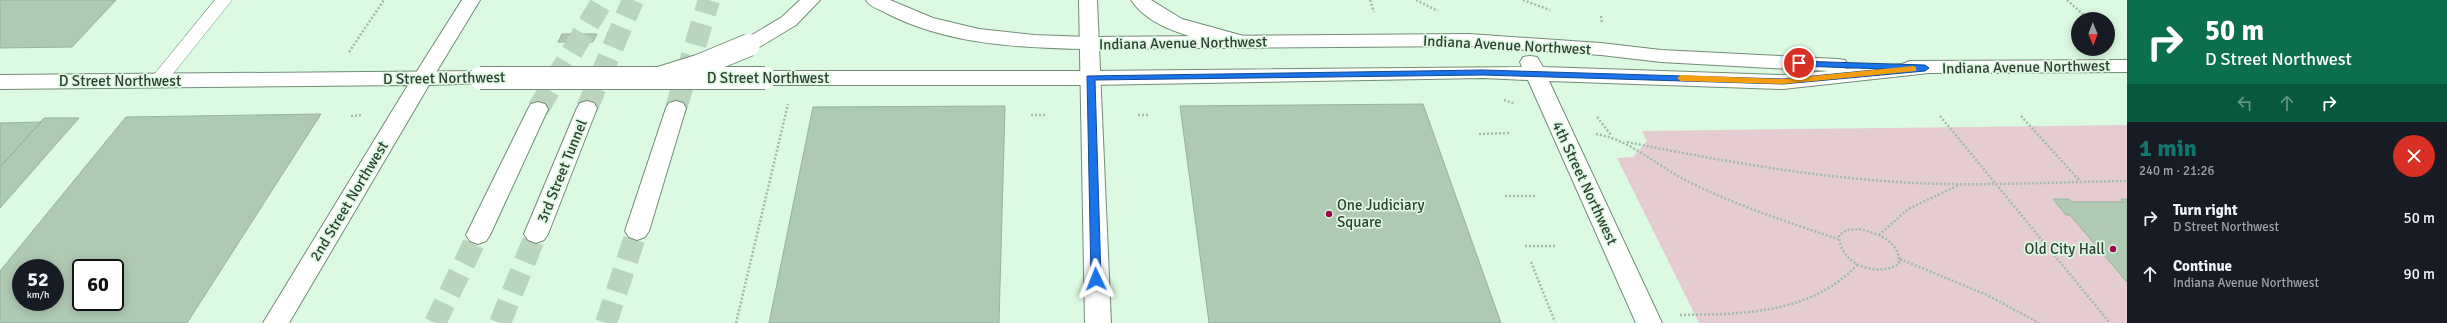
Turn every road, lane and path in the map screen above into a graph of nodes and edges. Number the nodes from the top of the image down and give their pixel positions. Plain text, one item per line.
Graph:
1 (224, 0) edge
2 (384, 0) edge
3 (470, 0) edge
4 (811, 0) edge
5 (875, 0) edge
6 (1088, 0) edge
7 (1140, 0) edge
8 (1370, 0) edge
9 (1416, 0) edge
10 (1523, 0) edge
11 (2067, 0) edge
12 (1550, 10) dead end
13 (1438, 11) dead end
14 (1374, 12) dead end
15 (2080, 12) edge
16 (1601, 16) dead end
17 (1602, 25) dead end
18 (1244, 42) junction
19 (1089, 43) junction
20 (1522, 43) junction
21 (346, 56) dead end
22 (2127, 66) edge
23 (1925, 68) junction
24 (1535, 74) junction
25 (659, 78) junction
26 (1090, 78) junction
27 (422, 79) junction
28 (158, 81) junction
29 (0, 82) edge
30 (788, 103) dead end
31 (587, 108) tunnel mouth
32 (676, 108) tunnel mouth
33 (538, 109) tunnel mouth
34 (363, 115) dead end
35 (1031, 115) dead end
36 (1046, 115) dead end
37 (1138, 115) dead end
38 (1150, 115) dead end
39 (351, 116) dead end
40 (1940, 116) dead end
41 (2021, 116) dead end
42 (1597, 117) dead end
43 (1509, 133) dead end
44 (1479, 134) dead end
45 (1595, 134) dead end
46 (1611, 136) junction
47 (1628, 142) junction
48 (2081, 181) junction
49 (2127, 181) edge
50 (1996, 183) junction
51 (1961, 184) junction
52 (1505, 196) dead end
53 (1536, 196) dead end
54 (637, 231) tunnel mouth
55 (536, 234) tunnel mouth
56 (478, 235) tunnel mouth
57 (1879, 235) junction
58 (1838, 239) junction
59 (1525, 246) dead end
60 (1557, 246) dead end
61 (1900, 259) junction
62 (1531, 262) dead end
63 (1858, 264) junction
64 (1648, 319) edge
65 (1555, 322) dead end
66 (276, 323) edge
67 (736, 323) edge
68 (1098, 323) edge
69 (2039, 323) edge
70 (2110, 323) edge

1 - 28 lane
2 - 21 path
3 - 27 main road, 2nd Street Northwest
4 - 25 main road, bridge
5 - 19 main road, Indiana Avenue Northwest
6 - 19 main road
7 - 18 main road
8 - 14 path
9 - 13 path
10 - 12 path
11 - 15 path
16 - 17 path
18 - 19 main road, Indiana Avenue Northwest
18 - 20 main road, Indiana Avenue Northwest
19 - 26 main road
20 - 23 main road, Indiana Avenue Northwest
20 - 24 main road, 4th Street Northwest
22 - 23 main road, Indiana Avenue Northwest
23 - 24 main road, Indiana Avenue Northwest
24 - 26 main road, D Street Northwest
24 - 64 main road, 4th Street Northwest
25 - 26 main road, D Street Northwest, bridge
25 - 27 main road, D Street Northwest, bridge
26 - 68 main road
27 - 28 main road, D Street Northwest
27 - 66 main road, 2nd Street Northwest
28 - 29 main road, D Street Northwest
30 - 67 path
31 - 55 main road, 3rd Street Tunnel
32 - 54 main road
33 - 56 main road
34 - 39 path
35 - 36 path
37 - 38 path
40 - 50 path
41 - 48 path
42 - 46 path
43 - 44 path
45 - 46 path
46 - 47 path
47 - 51 path
47 - 58 path
48 - 49 path
48 - 50 path
50 - 51 path
50 - 70 path
51 - 57 path
52 - 53 path
57 - 58 path
57 - 61 path
58 - 63 path
59 - 60 path
61 - 63 path
61 - 69 path
62 - 65 path
63 - 64 path

